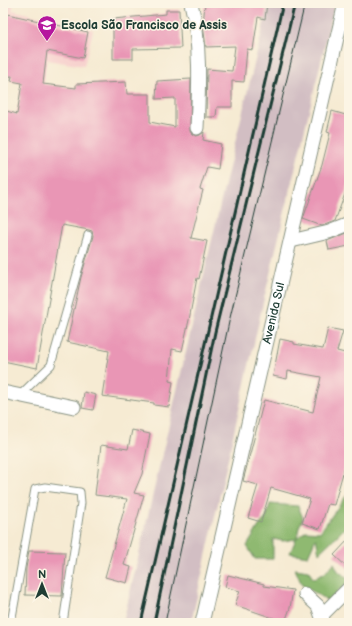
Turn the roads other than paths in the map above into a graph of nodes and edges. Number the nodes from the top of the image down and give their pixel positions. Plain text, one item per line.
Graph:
1 (191, 3) edge
2 (345, 3) edge
3 (345, 22) edge
4 (197, 128) dead end
5 (349, 224) edge
6 (88, 235) dead end
7 (291, 241) junction
8 (3, 392) edge
9 (19, 396) junction
10 (74, 407) dead end
11 (349, 588) edge
12 (306, 594) dead end
13 (323, 619) edge
14 (11, 623) edge
15 (63, 623) edge
16 (202, 623) edge

1 - 4 street
2 - 3 street, Avenida Sul
3 - 7 street, Avenida Sul
5 - 7 street
6 - 9 lane
7 - 16 street, Avenida Sul
8 - 9 street
9 - 10 street
11 - 13 street
12 - 13 street
14 - 15 lane

